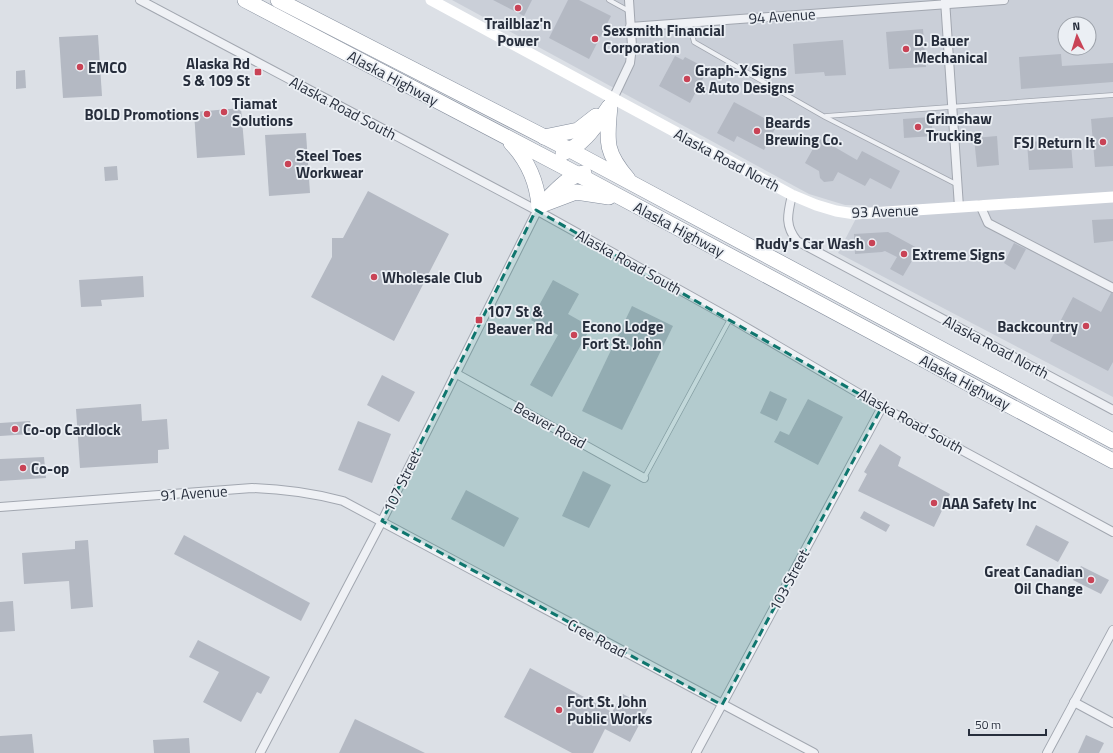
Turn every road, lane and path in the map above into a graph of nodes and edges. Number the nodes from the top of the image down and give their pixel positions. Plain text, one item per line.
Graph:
1 (140, 0) edge
2 (245, 0) edge
3 (278, 0) edge
4 (430, 0) edge
5 (609, 0) edge
6 (629, 0) edge
7 (1004, 0) edge
8 (945, 2) edge
9 (630, 11) junction
10 (689, 23) junction
11 (630, 27) junction
12 (1113, 95) edge
13 (612, 102) junction
14 (954, 106) junction
15 (825, 116) junction
16 (504, 136) junction
17 (544, 137) junction
18 (570, 150) junction
19 (548, 159) junction
20 (606, 170) junction
21 (577, 174) junction
22 (633, 184) junction
23 (958, 185) junction
24 (792, 195) junction
25 (1113, 198) edge
26 (625, 200) junction
27 (980, 205) junction
28 (959, 207) junction
29 (538, 208) junction
30 (1113, 288) edge
31 (730, 318) junction
32 (455, 373) junction
33 (882, 406) junction
34 (1113, 410) edge
35 (1113, 441) edge
36 (1113, 461) edge
37 (644, 478) joint
38 (0, 507) edge
39 (382, 521) junction
40 (1113, 532) edge
41 (1113, 630) edge
42 (1074, 702) junction
43 (722, 705) junction
44 (1113, 723) edge
45 (260, 753) edge
46 (696, 753) edge
47 (814, 753) edge
48 (1047, 753) edge

1 - 29 street, Alaska Road South
2 - 16 highway, Alaska Highway
3 - 17 highway, Alaska Highway
4 - 13 street, Alaska Road North
5 - 9 lane
6 - 9 street
7 - 8 street, 94 Avenue
8 - 10 street, 94 Avenue
8 - 14 street
9 - 11 street
10 - 11 street, 94 Avenue
10 - 15 lane
11 - 13 street
12 - 14 lane
13 - 17 highway
13 - 18 highway
13 - 22 highway
13 - 24 street, Alaska Road North
14 - 15 lane
14 - 23 street
15 - 23 lane
16 - 19 highway, Alaska Highway
16 - 29 highway
17 - 18 highway, Alaska Highway
18 - 19 highway
18 - 20 highway, Alaska Highway
19 - 21 highway, Alaska Highway
20 - 21 highway
20 - 22 highway, Alaska Highway
21 - 26 highway, Alaska Highway
21 - 29 highway
22 - 35 highway, Alaska Highway
23 - 28 street
24 - 28 street, 93 Avenue
24 - 34 street, Alaska Road North
25 - 27 street, 93 Avenue
26 - 29 highway
26 - 36 highway, Alaska Highway
27 - 28 street, 93 Avenue
27 - 30 street
29 - 31 street, Alaska Road South
29 - 32 street, 107 Street
31 - 33 street, Alaska Road South
31 - 37 lane
32 - 37 street, Beaver Road
32 - 39 street, 107 Street
33 - 40 street, Alaska Road South
33 - 43 street, 103 Street
38 - 39 street, 91 Avenue
39 - 43 street, Cree Road
39 - 45 street, 107 Street
41 - 42 street
42 - 44 street
42 - 48 street
43 - 46 street, 103 Street
43 - 47 street, Cree Road

